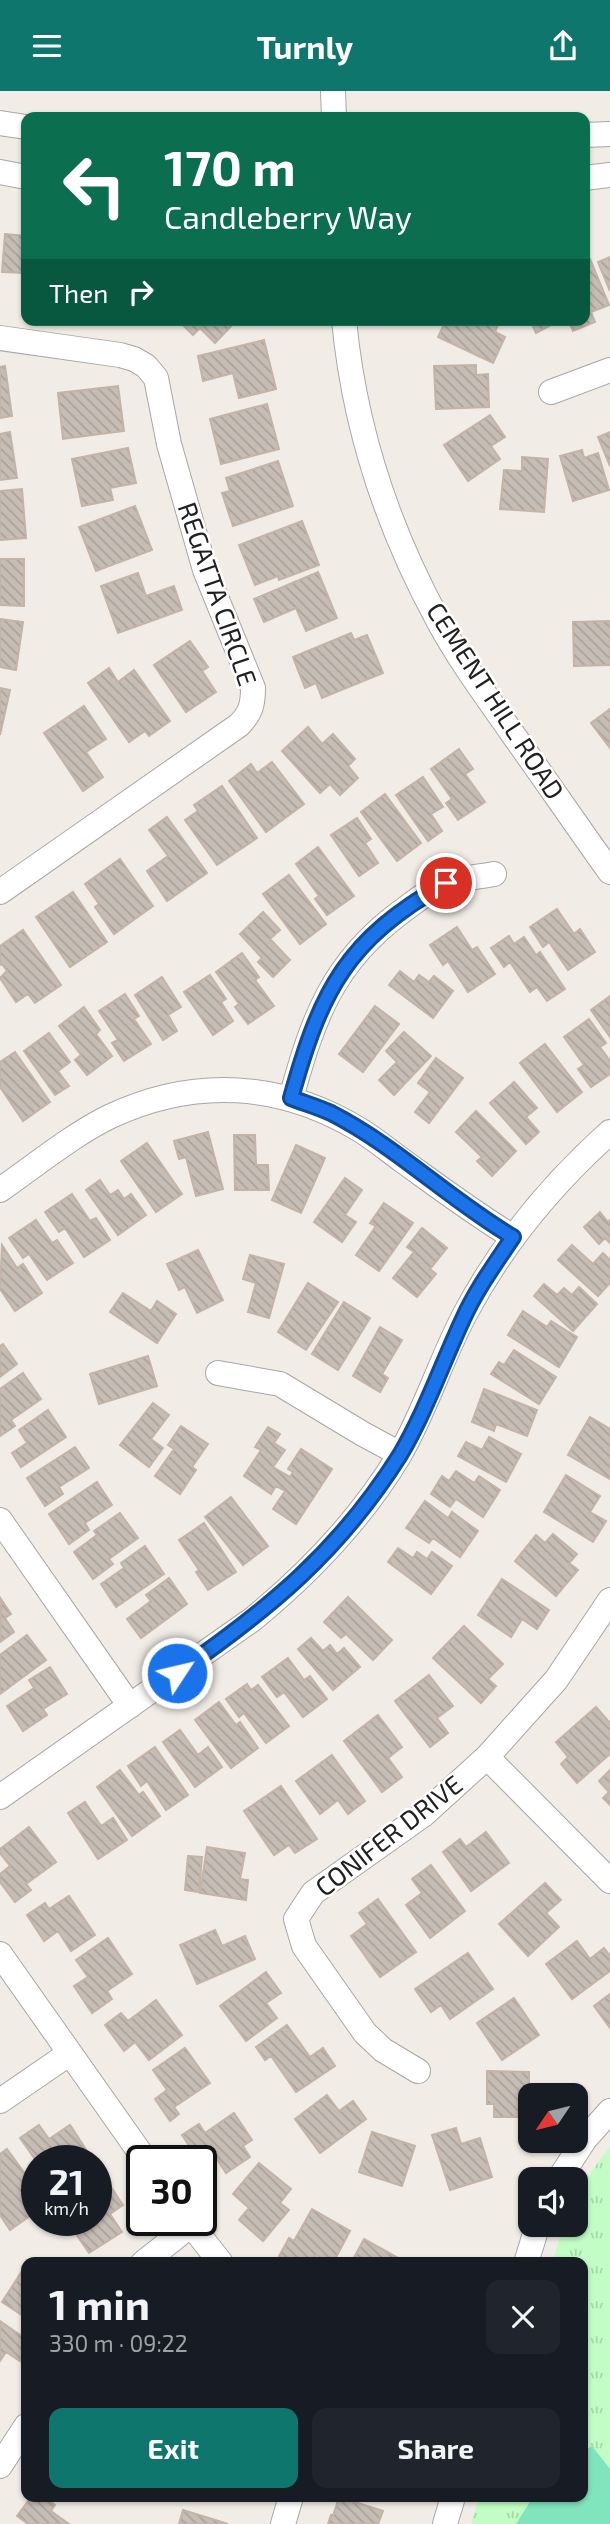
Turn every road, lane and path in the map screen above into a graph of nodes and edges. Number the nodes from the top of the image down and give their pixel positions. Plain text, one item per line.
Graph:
1 (333, 91) edge
2 (334, 112) edge
3 (0, 123) edge
4 (21, 126) edge
5 (610, 134) edge
6 (590, 135) edge
7 (0, 172) edge
8 (610, 175) edge
9 (21, 176) edge
10 (590, 177) edge
11 (345, 326) edge
12 (0, 338) edge
13 (610, 370) edge
14 (551, 392) dead end
15 (610, 872) edge
16 (494, 874) dead end
17 (0, 892) edge
18 (291, 1098) junction
19 (610, 1132) edge
20 (0, 1190) edge
21 (513, 1237) junction
22 (218, 1373) dead end
23 (400, 1454) junction
24 (0, 1520) edge
25 (610, 1600) edge
26 (130, 1706) junction
27 (487, 1757) junction
28 (0, 1797) edge
29 (610, 1881) edge
30 (0, 1954) edge
31 (70, 2053) junction
32 (418, 2071) dead end
33 (0, 2101) edge
34 (610, 2111) edge
35 (135, 2145) edge
36 (567, 2167) edge
37 (174, 2236) edge
38 (199, 2236) edge
39 (534, 2237) edge
40 (150, 2257) edge
41 (216, 2257) edge
42 (528, 2257) edge
43 (21, 2434) edge
44 (0, 2466) edge
45 (290, 2502) edge
46 (452, 2502) edge
47 (283, 2524) edge
48 (445, 2524) edge

1 - 2 street
3 - 4 street
5 - 6 street
7 - 9 street
8 - 10 street
11 - 15 street, CEMENT HILL ROAD
12 - 17 street, REGATTA CIRCLE
13 - 14 street
16 - 18 street
18 - 20 street
18 - 21 street
19 - 21 street
21 - 23 street
22 - 23 street
23 - 26 street
24 - 26 street
25 - 27 street, CONIFER DRIVE
26 - 28 street
27 - 29 street
27 - 32 street, CONIFER DRIVE
30 - 31 street
31 - 33 street
31 - 35 street
34 - 36 street
37 - 40 street
38 - 41 street
39 - 42 street
43 - 44 street
45 - 47 street
46 - 48 street

